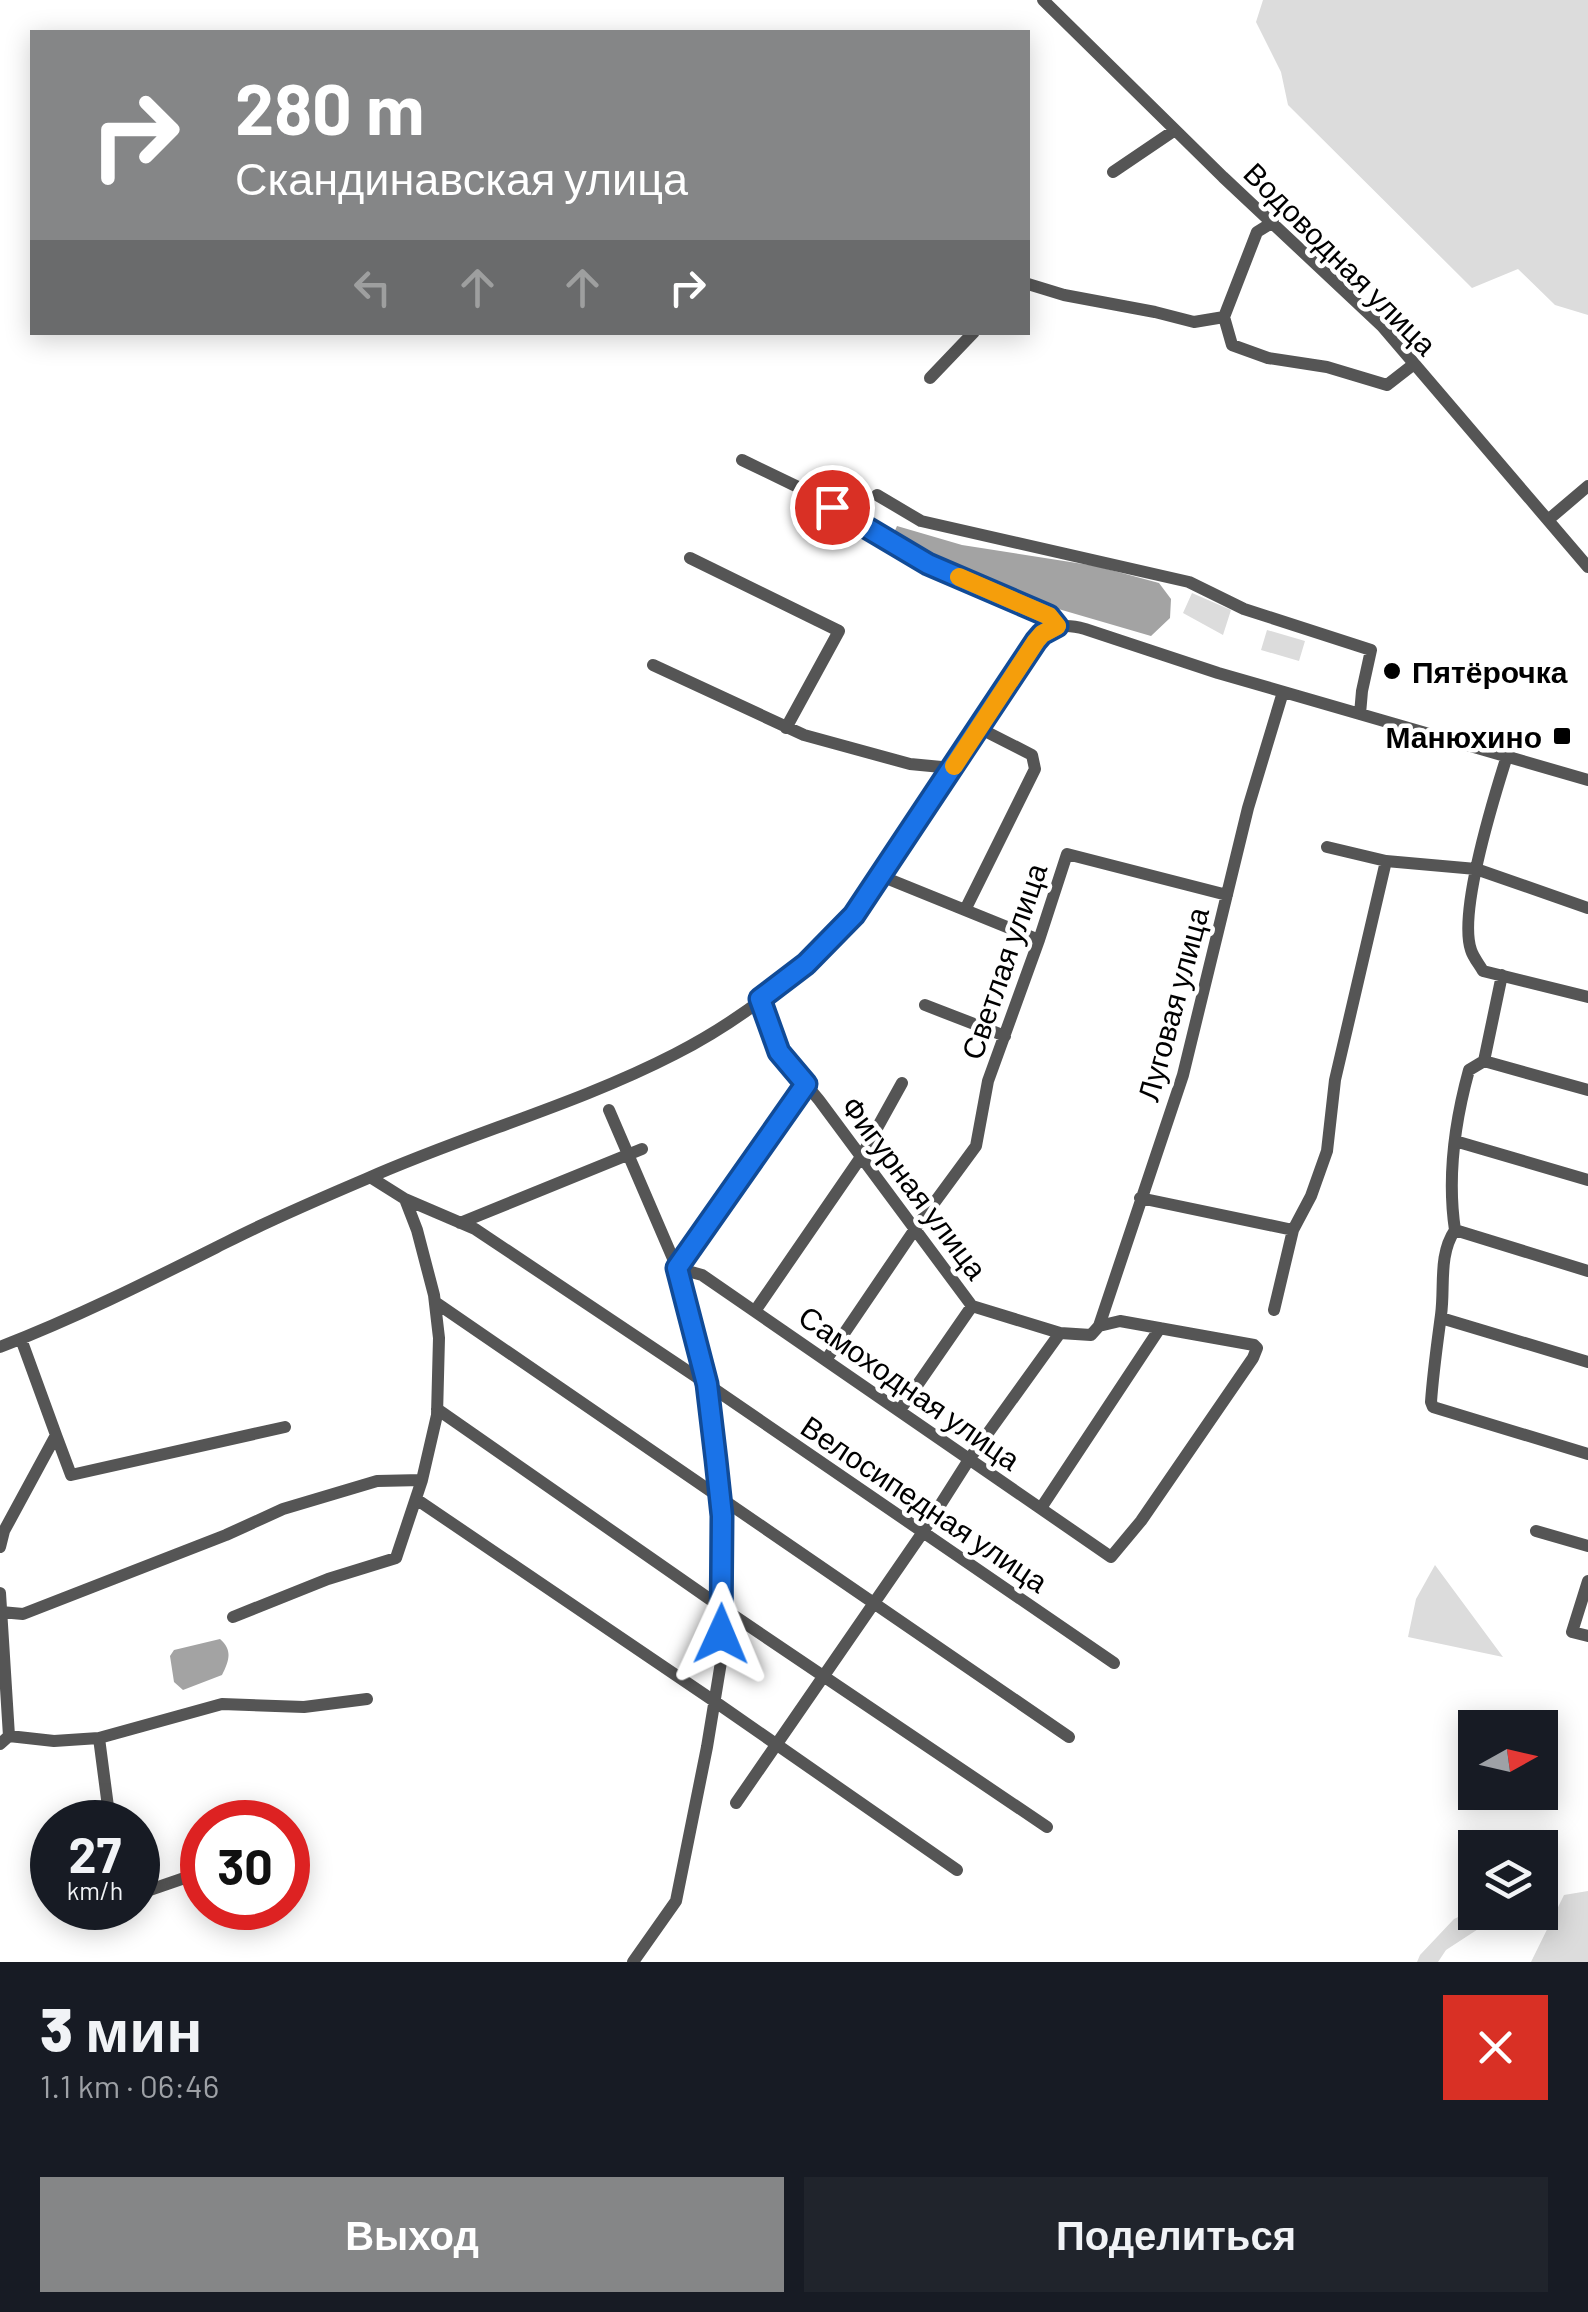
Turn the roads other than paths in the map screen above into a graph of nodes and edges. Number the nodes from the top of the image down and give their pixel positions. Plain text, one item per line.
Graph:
1 (1043, 0) edge
2 (1175, 130) junction
3 (1112, 172) dead end
4 (1273, 222) junction
5 (1030, 285) edge
6 (1224, 318) junction
7 (971, 335) edge
8 (1414, 364) junction
9 (930, 378) dead end
10 (742, 460) dead end
11 (1588, 486) edge
12 (878, 495) dead end
13 (1548, 520) junction
14 (690, 558) dead end
15 (1588, 567) edge
16 (1057, 626) junction
17 (653, 665) dead end
18 (1283, 692) junction
19 (1360, 714) junction
20 (786, 728) junction
21 (978, 728) junction
22 (1507, 756) junction
23 (952, 768) junction
24 (1588, 780) edge
25 (1327, 846) dead end
26 (1386, 861) junction
27 (1476, 869) junction
28 (881, 876) junction
29 (1227, 895) junction
30 (1588, 908) edge
31 (964, 910) junction
32 (1039, 940) junction
33 (1502, 975) junction
34 (1588, 997) edge
35 (760, 999) junction
36 (925, 1005) dead end
37 (1005, 1036) junction
38 (1484, 1061) junction
39 (902, 1083) dead end
40 (806, 1084) junction
41 (1588, 1090) edge
42 (609, 1110) dead end
43 (1455, 1142) junction
44 (642, 1148) dead end
45 (628, 1154) junction
46 (861, 1157) junction
47 (370, 1177) junction
48 (1588, 1180) edge
49 (1140, 1198) junction
50 (406, 1199) junction
51 (460, 1223) junction
52 (914, 1229) junction
53 (1293, 1230) junction
54 (1455, 1230) junction
55 (677, 1268) junction
56 (1588, 1271) edge
57 (435, 1302) junction
58 (972, 1306) junction
59 (1274, 1310) dead end
60 (755, 1311) junction
61 (1441, 1318) junction
62 (1099, 1326) junction
63 (1160, 1328) junction
64 (1060, 1333) junction
65 (21, 1339) junction
66 (0, 1347) edge
67 (826, 1360) junction
68 (1588, 1362) edge
69 (707, 1384) junction
70 (437, 1410) junction
71 (900, 1410) junction
72 (286, 1427) dead end
73 (56, 1434) junction
74 (1588, 1454) edge
75 (970, 1458) junction
76 (422, 1480) junction
77 (416, 1498) junction
78 (720, 1498) junction
79 (1041, 1508) junction
80 (1536, 1531) dead end
81 (924, 1532) junction
82 (1588, 1546) edge
83 (0, 1547) edge
84 (1110, 1557) joint
85 (1588, 1581) edge
86 (0, 1593) edge
87 (874, 1604) junction
88 (721, 1607) junction
89 (2, 1612) edge
90 (233, 1617) dead end
91 (1588, 1636) edge
92 (1114, 1663) dead end
93 (823, 1676) junction
94 (367, 1698) dead end
95 (714, 1702) junction
96 (98, 1738) junction
97 (1069, 1738) dead end
98 (5, 1740) edge
99 (776, 1745) junction
100 (107, 1800) edge
101 (736, 1803) dead end
102 (1046, 1827) dead end
103 (956, 1870) dead end
104 (634, 1962) edge

1 - 2 street, Водоводная улица
2 - 3 street
2 - 4 street, Водоводная улица
4 - 6 street
4 - 8 street, Водоводная улица
5 - 6 street
6 - 8 street
7 - 9 street
8 - 13 street, Водоводная улица
10 - 16 street
11 - 13 street
12 - 19 street
13 - 15 street, Водоводная улица
14 - 20 street
16 - 18 street
16 - 21 street
17 - 20 street
18 - 19 street
18 - 29 street, Луговая улица
19 - 22 street
20 - 23 street
21 - 23 street
21 - 31 street
22 - 24 street
22 - 27 street
23 - 28 street
25 - 26 street
26 - 27 street
26 - 53 street
27 - 30 street
27 - 33 street
28 - 31 street
28 - 35 street
29 - 32 street, Светлая улица
29 - 49 street, Луговая улица
31 - 32 street
32 - 37 street, Светлая улица
33 - 34 street
33 - 38 street
35 - 40 street, Фигурная улица
35 - 47 street
36 - 37 street
37 - 52 street, Светлая улица
38 - 41 street
38 - 43 street
39 - 46 street
40 - 46 street, Фигурная улица
40 - 55 street
42 - 45 street
43 - 48 street
43 - 54 street
44 - 45 street
45 - 51 street
45 - 55 street
46 - 52 street, Фигурная улица
46 - 60 street
47 - 50 street, Велосипедная улица
47 - 65 street
49 - 53 street
49 - 62 street, Луговая улица
50 - 51 street, Велосипедная улица
50 - 57 street
51 - 69 street, Велосипедная улица
52 - 58 street, Фигурная улица
52 - 67 street, Светлая улица
53 - 59 street
54 - 56 street
54 - 61 street
55 - 60 street, Самоходная улица
55 - 69 street
57 - 70 street
57 - 78 street
58 - 64 street, Фигурная улица
58 - 71 street
60 - 67 street, Самоходная улица
61 - 68 street
61 - 74 street
62 - 63 street, Фигурная улица
62 - 64 street, Фигурная улица
63 - 79 street
63 - 84 street, Фигурная улица
64 - 75 street
65 - 66 street
65 - 73 street
67 - 71 street, Самоходная улица
69 - 78 street
69 - 81 street, Велосипедная улица
70 - 76 street
70 - 88 street
71 - 75 street, Самоходная улица
72 - 73 street
73 - 83 street
75 - 79 street, Самоходная улица
75 - 81 street
76 - 77 street
76 - 89 street
77 - 90 street
77 - 95 street
78 - 87 street
78 - 88 street
79 - 84 street, Самоходная улица
80 - 82 street
81 - 87 street
81 - 92 street, Велосипедная улица
85 - 91 street
86 - 89 street
87 - 93 street
87 - 97 street
88 - 93 street
88 - 95 street
89 - 98 street
93 - 99 street
93 - 102 street
94 - 96 street
95 - 99 street
95 - 104 street
96 - 98 street
96 - 100 street
99 - 101 street
99 - 103 street

